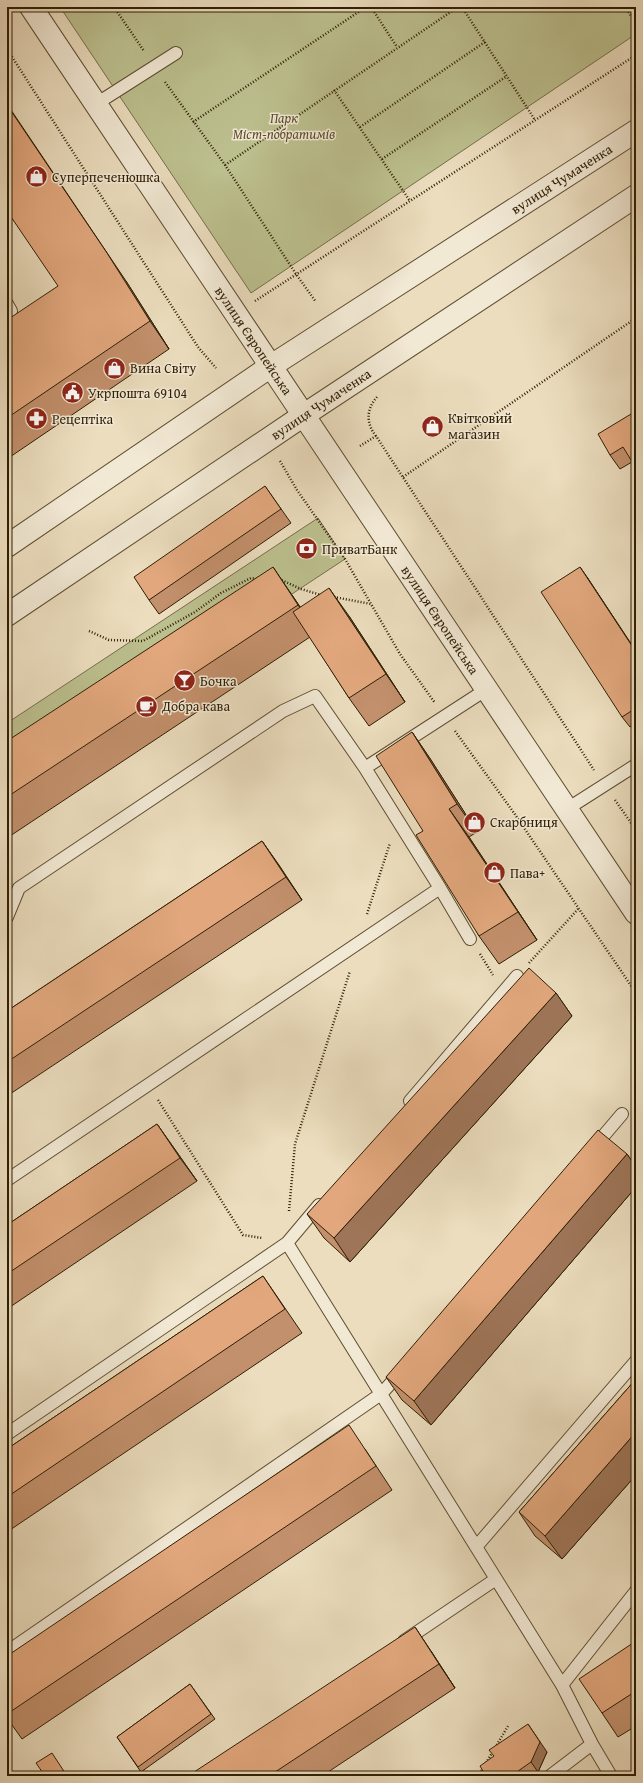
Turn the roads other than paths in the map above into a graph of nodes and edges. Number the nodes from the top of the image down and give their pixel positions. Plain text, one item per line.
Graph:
1 (31, 7) edge
2 (176, 53) dead end
3 (96, 104) junction
4 (636, 131) edge
5 (636, 196) edge
6 (7, 304) edge
7 (7, 314) edge
8 (271, 366) junction
9 (304, 415) junction
10 (7, 546) edge
11 (7, 615) edge
12 (487, 689) junction
13 (636, 765) edge
14 (365, 768) junction
15 (567, 809) junction
16 (440, 888) junction
17 (636, 913) edge
18 (7, 917) edge
19 (470, 939) edge
20 (517, 976) road end
21 (400, 1111) edge
22 (622, 1114) dead end
23 (586, 1156) edge
24 (7, 1180) edge
25 (328, 1195) edge
26 (287, 1243) junction
27 (636, 1362) edge
28 (407, 1365) edge
29 (381, 1394) junction
30 (7, 1434) edge
31 (476, 1547) junction
32 (496, 1579) junction
33 (636, 1591) edge
34 (397, 1646) edge
35 (7, 1652) edge
36 (562, 1685) junction
37 (592, 1744) junction
38 (550, 1776) edge
39 (611, 1776) edge

1 - 3 street, вулиця Європейська
2 - 3 lane
3 - 8 street, вулиця Європейська
4 - 8 street, вулиця Чумаченка
5 - 9 street, вулиця Чумаченка
6 - 7 lane
8 - 9 street, вулиця Європейська
8 - 10 street, вулиця Чумаченка
9 - 11 street, вулиця Чумаченка
9 - 12 street, вулиця Європейська
12 - 14 lane
12 - 15 street, вулиця Європейська
13 - 15 lane
14 - 16 lane
14 - 18 lane
15 - 17 street, вулиця Європейська
16 - 19 lane
16 - 24 lane
20 - 21 lane
22 - 23 lane
25 - 26 lane
26 - 29 lane
26 - 30 lane
27 - 31 lane
28 - 29 lane
29 - 31 lane
29 - 35 lane
31 - 32 lane
32 - 34 lane
32 - 36 lane
33 - 36 lane
36 - 37 lane
37 - 38 lane
37 - 39 lane

